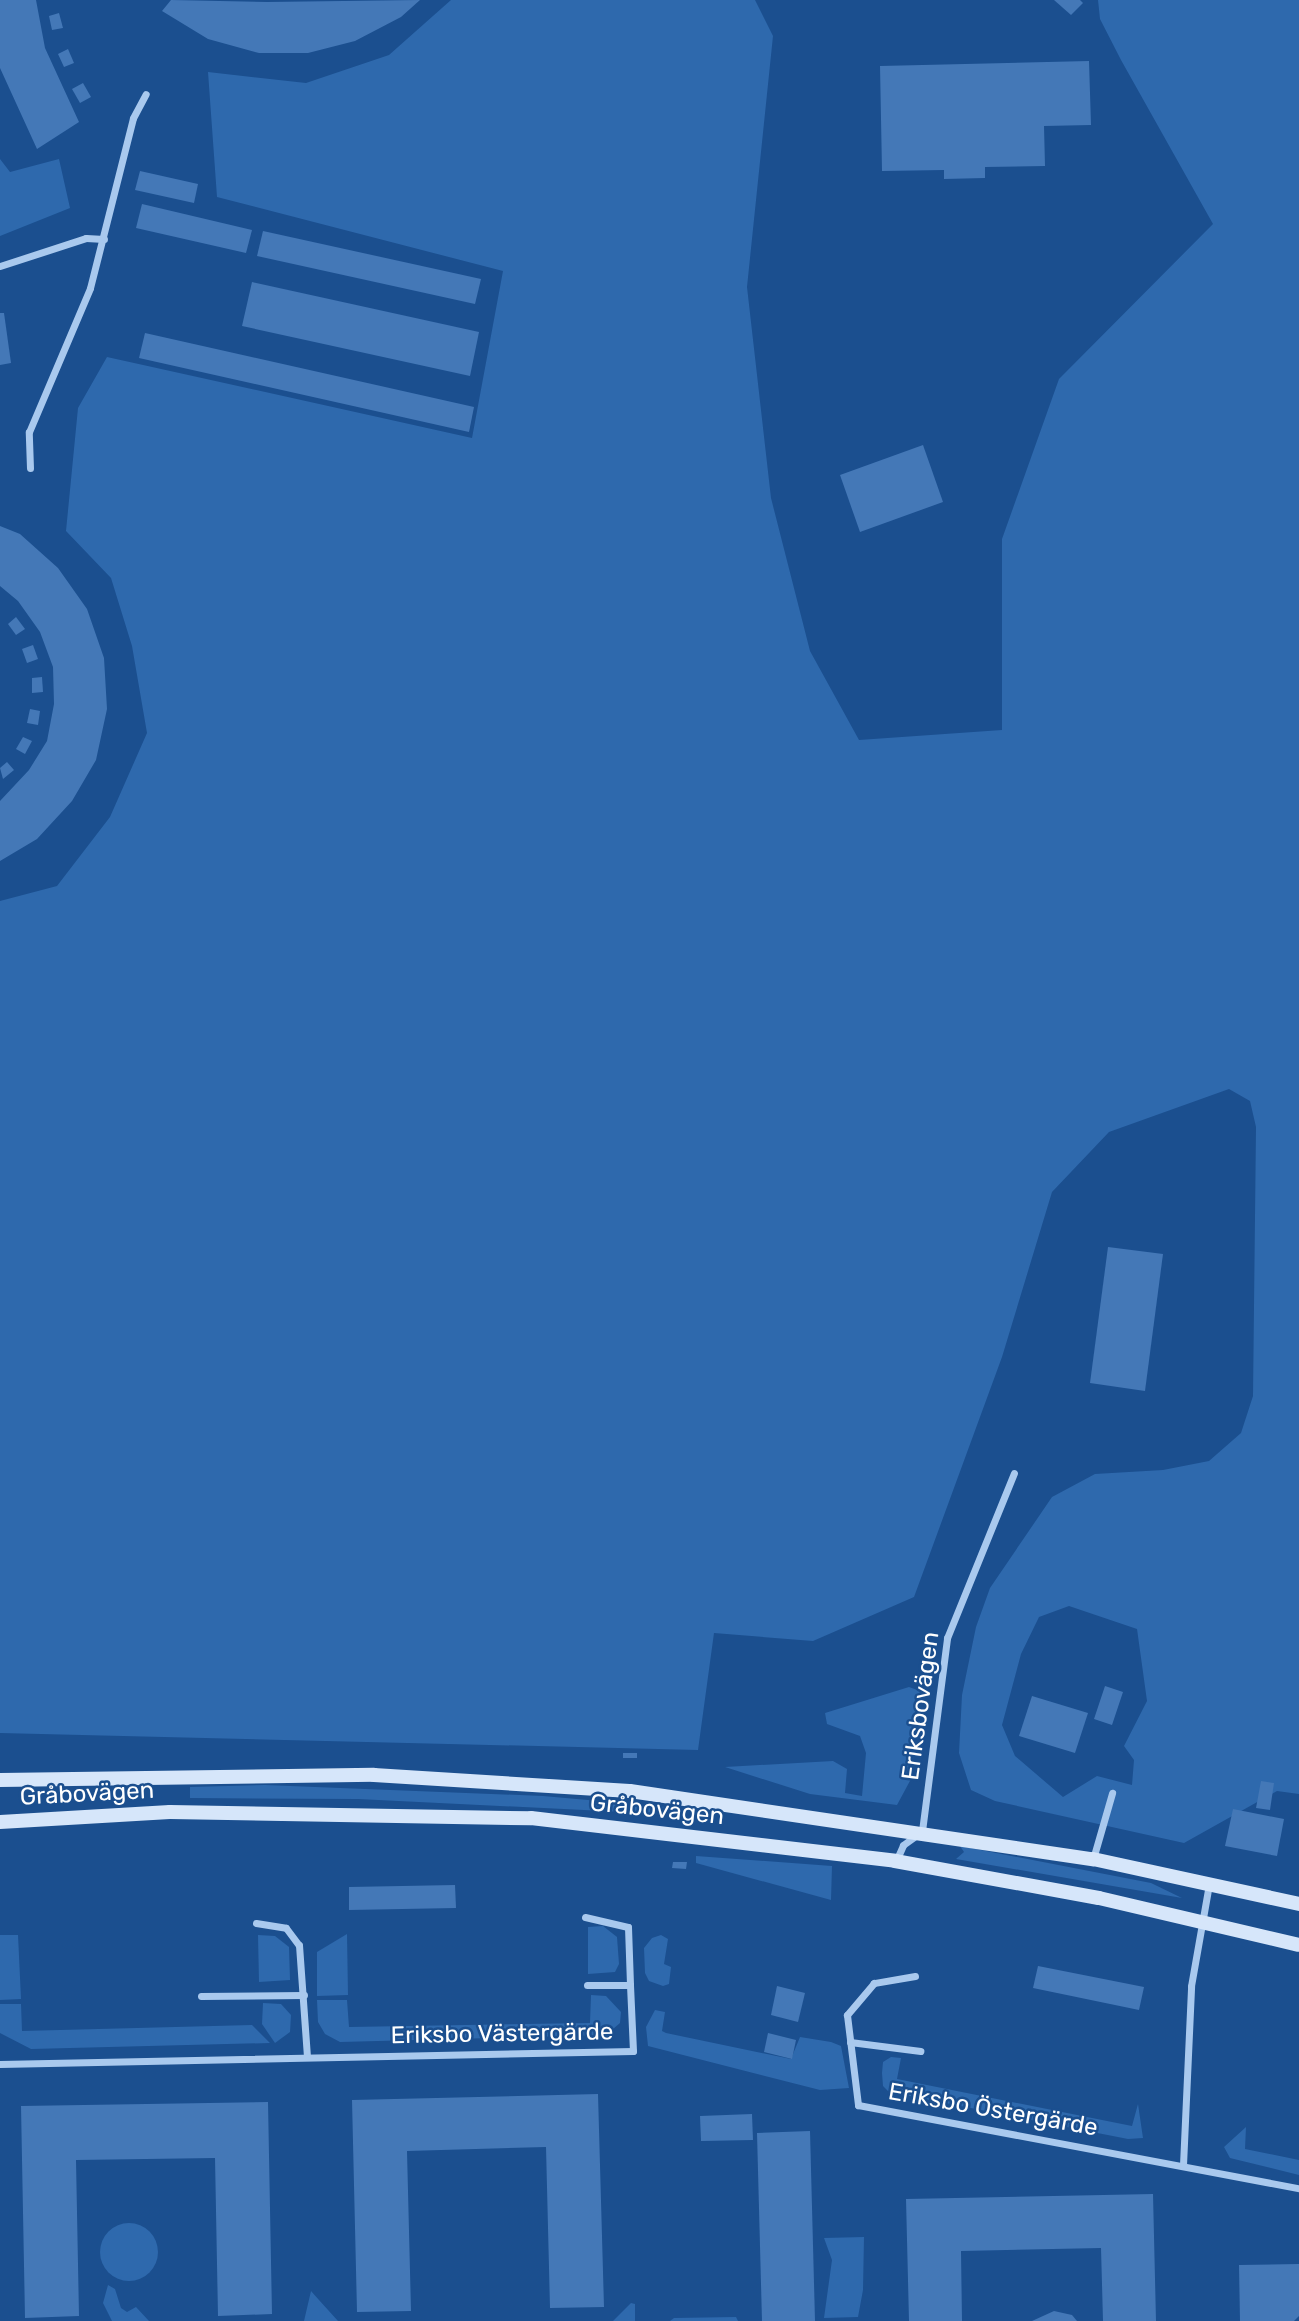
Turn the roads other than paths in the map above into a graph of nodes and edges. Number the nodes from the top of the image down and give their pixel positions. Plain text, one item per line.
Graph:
1 (146, 94) dead end
2 (104, 239) junction
3 (0, 266) edge
4 (30, 468) dead end
5 (1014, 1473) dead end
6 (0, 1780) edge
7 (1112, 1793) dead end
8 (0, 1822) edge
9 (922, 1831) junction
10 (1093, 1859) junction
11 (895, 1861) junction
12 (1209, 1882) junction
13 (1299, 1904) edge
14 (585, 1917) dead end
15 (1203, 1921) junction
16 (256, 1923) dead end
17 (1299, 1945) edge
18 (915, 1976) dead end
19 (587, 1985) dead end
20 (630, 1985) junction
21 (201, 1996) dead end
22 (304, 1996) junction
23 (850, 2042) junction
24 (920, 2051) dead end
25 (306, 2057) junction
26 (0, 2064) edge
27 (1183, 2165) junction
28 (1299, 2188) edge

1 - 2 street
2 - 3 street
2 - 4 street
5 - 9 street, Eriksbovägen
6 - 9 main road, Gråbovägen
7 - 10 street
8 - 11 main road, Gråbovägen
9 - 10 main road, Gråbovägen
9 - 11 street
10 - 12 main road, Gråbovägen
11 - 15 main road, Gråbovägen
12 - 13 main road, Gråbovägen
12 - 15 street
14 - 20 street, Eriksbo Västergärde
15 - 17 main road, Gråbovägen
15 - 27 street
16 - 22 street
18 - 23 street, Eriksbo Östergärde
19 - 20 street, Eriksbo Västergärde
20 - 25 street, Eriksbo Västergärde
21 - 22 street
22 - 25 street
23 - 24 street, Eriksbo Östergärde
23 - 27 street, Eriksbo Östergärde
25 - 26 street, Eriksbo Västergärde
27 - 28 street, Eriksbo Östergärde

